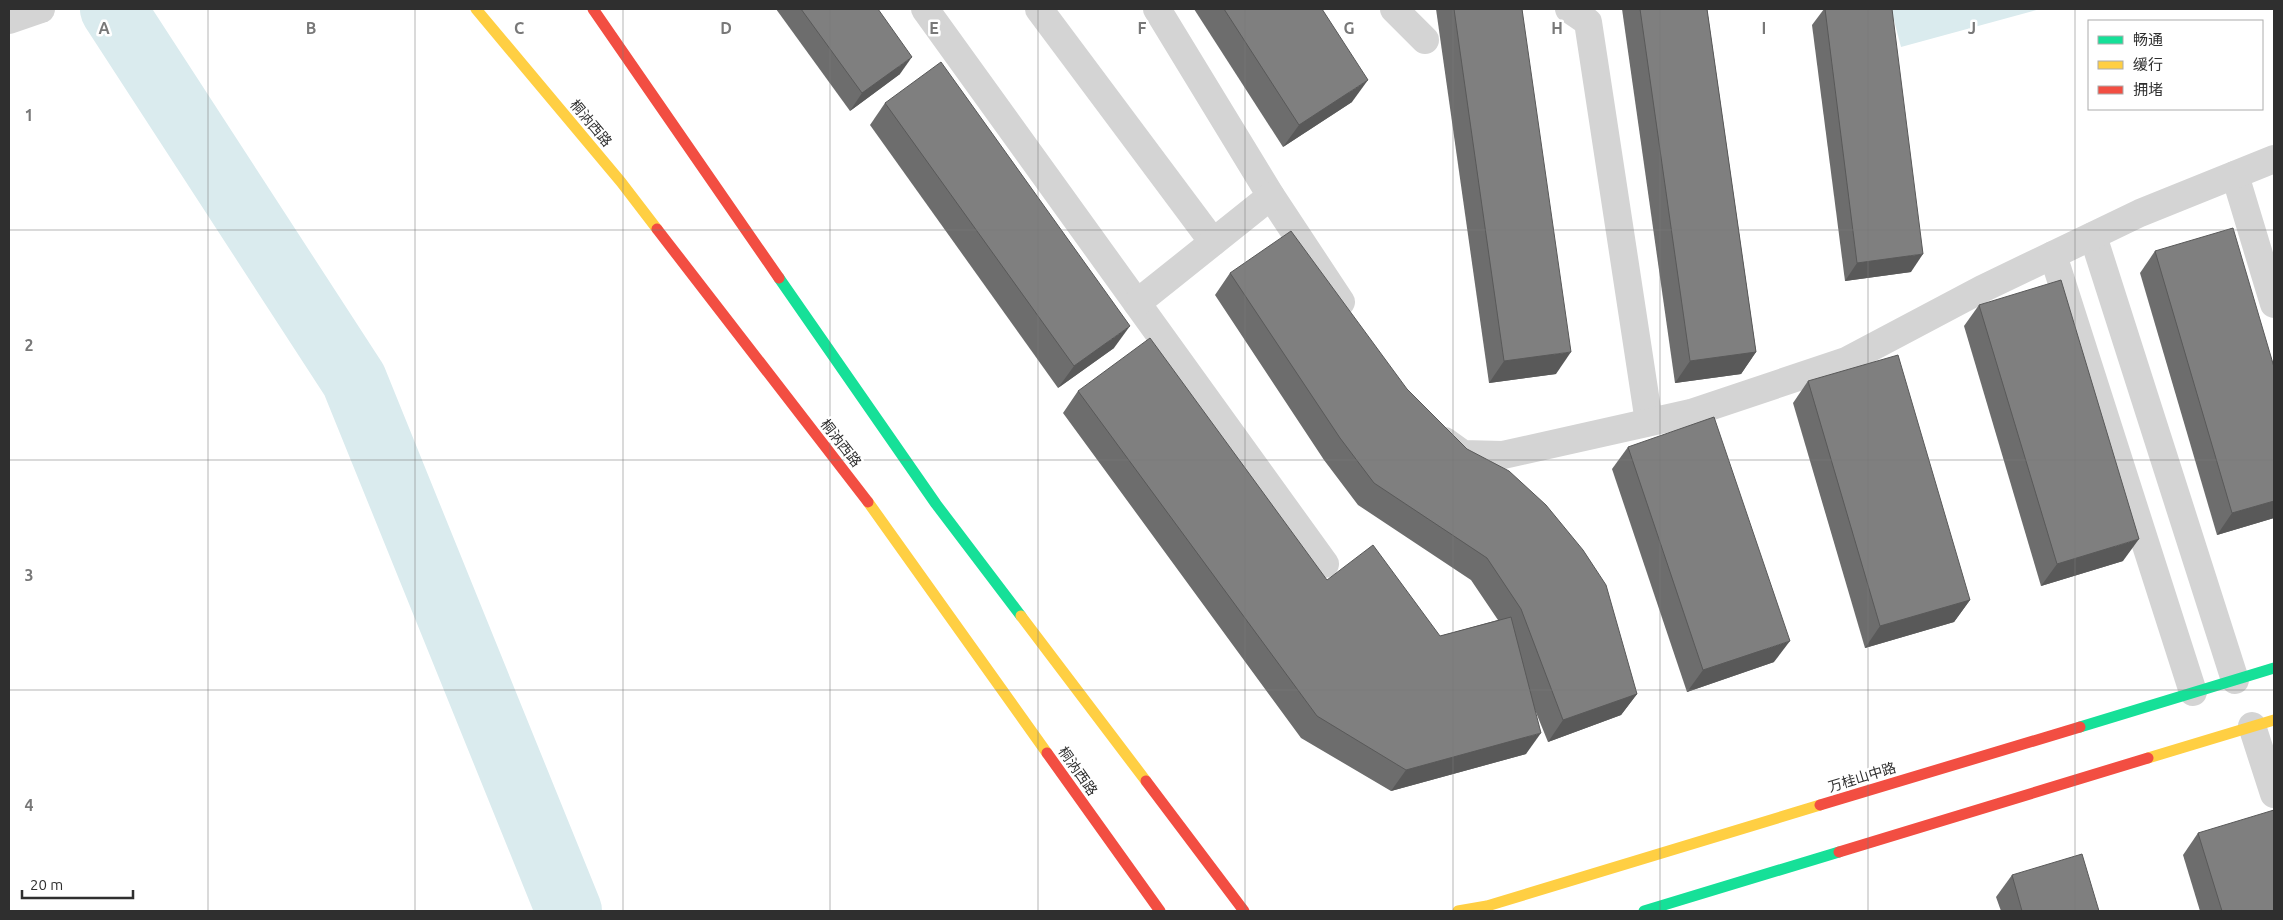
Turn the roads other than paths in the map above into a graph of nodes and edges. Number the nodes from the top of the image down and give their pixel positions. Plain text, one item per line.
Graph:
1 (41, 9) edge
2 (476, 9) edge
3 (593, 9) edge
4 (926, 9) edge
5 (1039, 9) edge
6 (1157, 9) edge
7 (1394, 9) edge
8 (1569, 9) edge
9 (9, 20) edge
10 (1425, 40) dead end
11 (2274, 159) edge
12 (2235, 175) junction
13 (1271, 196) junction
14 (2093, 236) junction
15 (1213, 242) junction
16 (2053, 255) junction
17 (1137, 303) junction
18 (2274, 304) edge
19 (1357, 327) edge
20 (1649, 422) junction
21 (1422, 425) edge
22 (1325, 564) dead end
23 (2274, 668) edge
24 (2235, 680) junction
25 (2193, 692) junction
26 (2263, 723) edge
27 (2274, 794) edge
28 (1160, 911) edge
29 (1244, 911) edge
30 (1458, 911) edge
31 (1644, 911) edge

1 - 9 street
2 - 28 main road, 桐汭西路
3 - 29 main road
4 - 17 street
5 - 15 street
6 - 13 street
7 - 10 street
8 - 20 street
11 - 12 street
12 - 14 street
12 - 18 street
13 - 15 street
13 - 19 street
14 - 16 street
14 - 24 street
15 - 17 street
16 - 20 street
16 - 25 street
17 - 22 street
20 - 21 street
23 - 24 main road, 万桂山中路
24 - 25 main road, 万桂山中路
25 - 30 main road, 万桂山中路
26 - 27 street
26 - 31 main road

